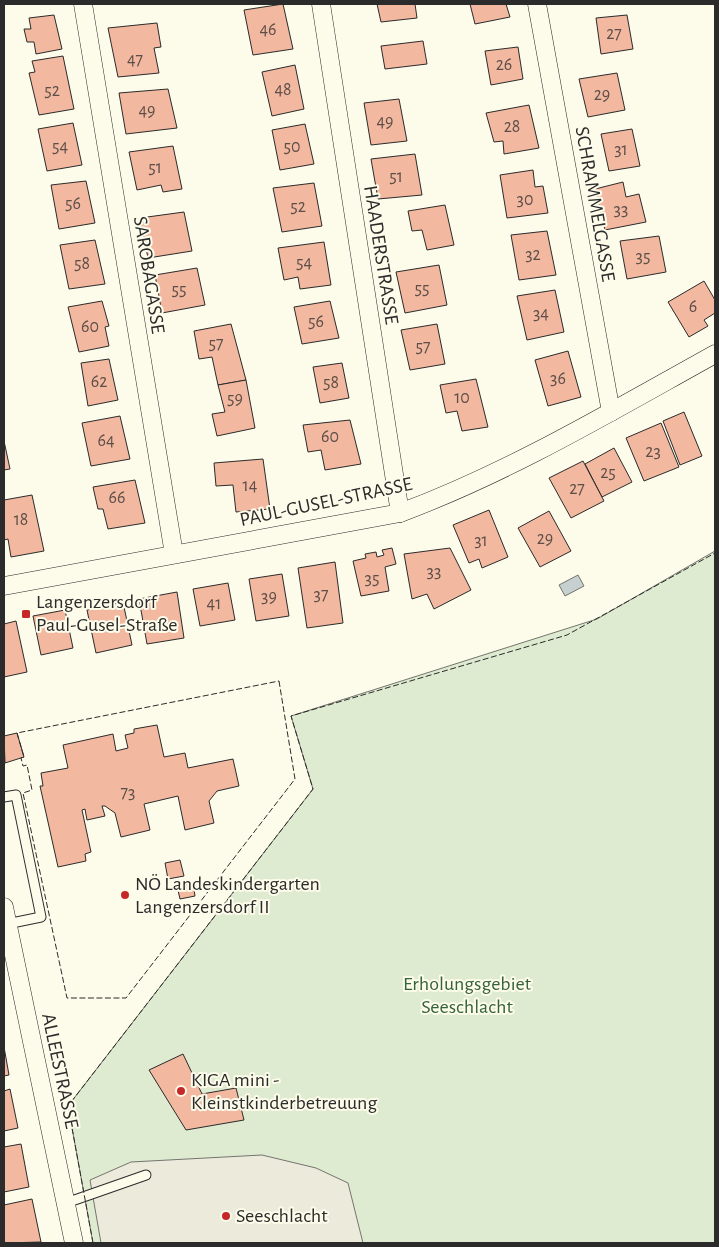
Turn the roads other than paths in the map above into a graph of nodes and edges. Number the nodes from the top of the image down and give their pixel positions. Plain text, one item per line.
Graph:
1 (83, 4) edge
2 (321, 4) edge
3 (537, 4) edge
4 (715, 354) edge
5 (611, 412) junction
6 (400, 513) junction
7 (174, 554) junction
8 (4, 586) edge
9 (4, 797) edge
10 (6, 915) edge
11 (146, 1175) dead end
12 (66, 1203) junction
13 (74, 1243) edge

1 - 7 street, SAROBAGASSE
2 - 6 street, HAADERSTRASSE
3 - 5 street, SCHRAMMELGASSE
4 - 5 street, PAUL-GUSEL-STRASSE
5 - 6 street, PAUL-GUSEL-STRASSE
6 - 7 street, PAUL-GUSEL-STRASSE
7 - 8 street, PAUL-GUSEL-STRASSE
9 - 10 lane
10 - 12 street, ALLEESTRASSE
11 - 12 lane
12 - 13 street, ALLEESTRASSE

